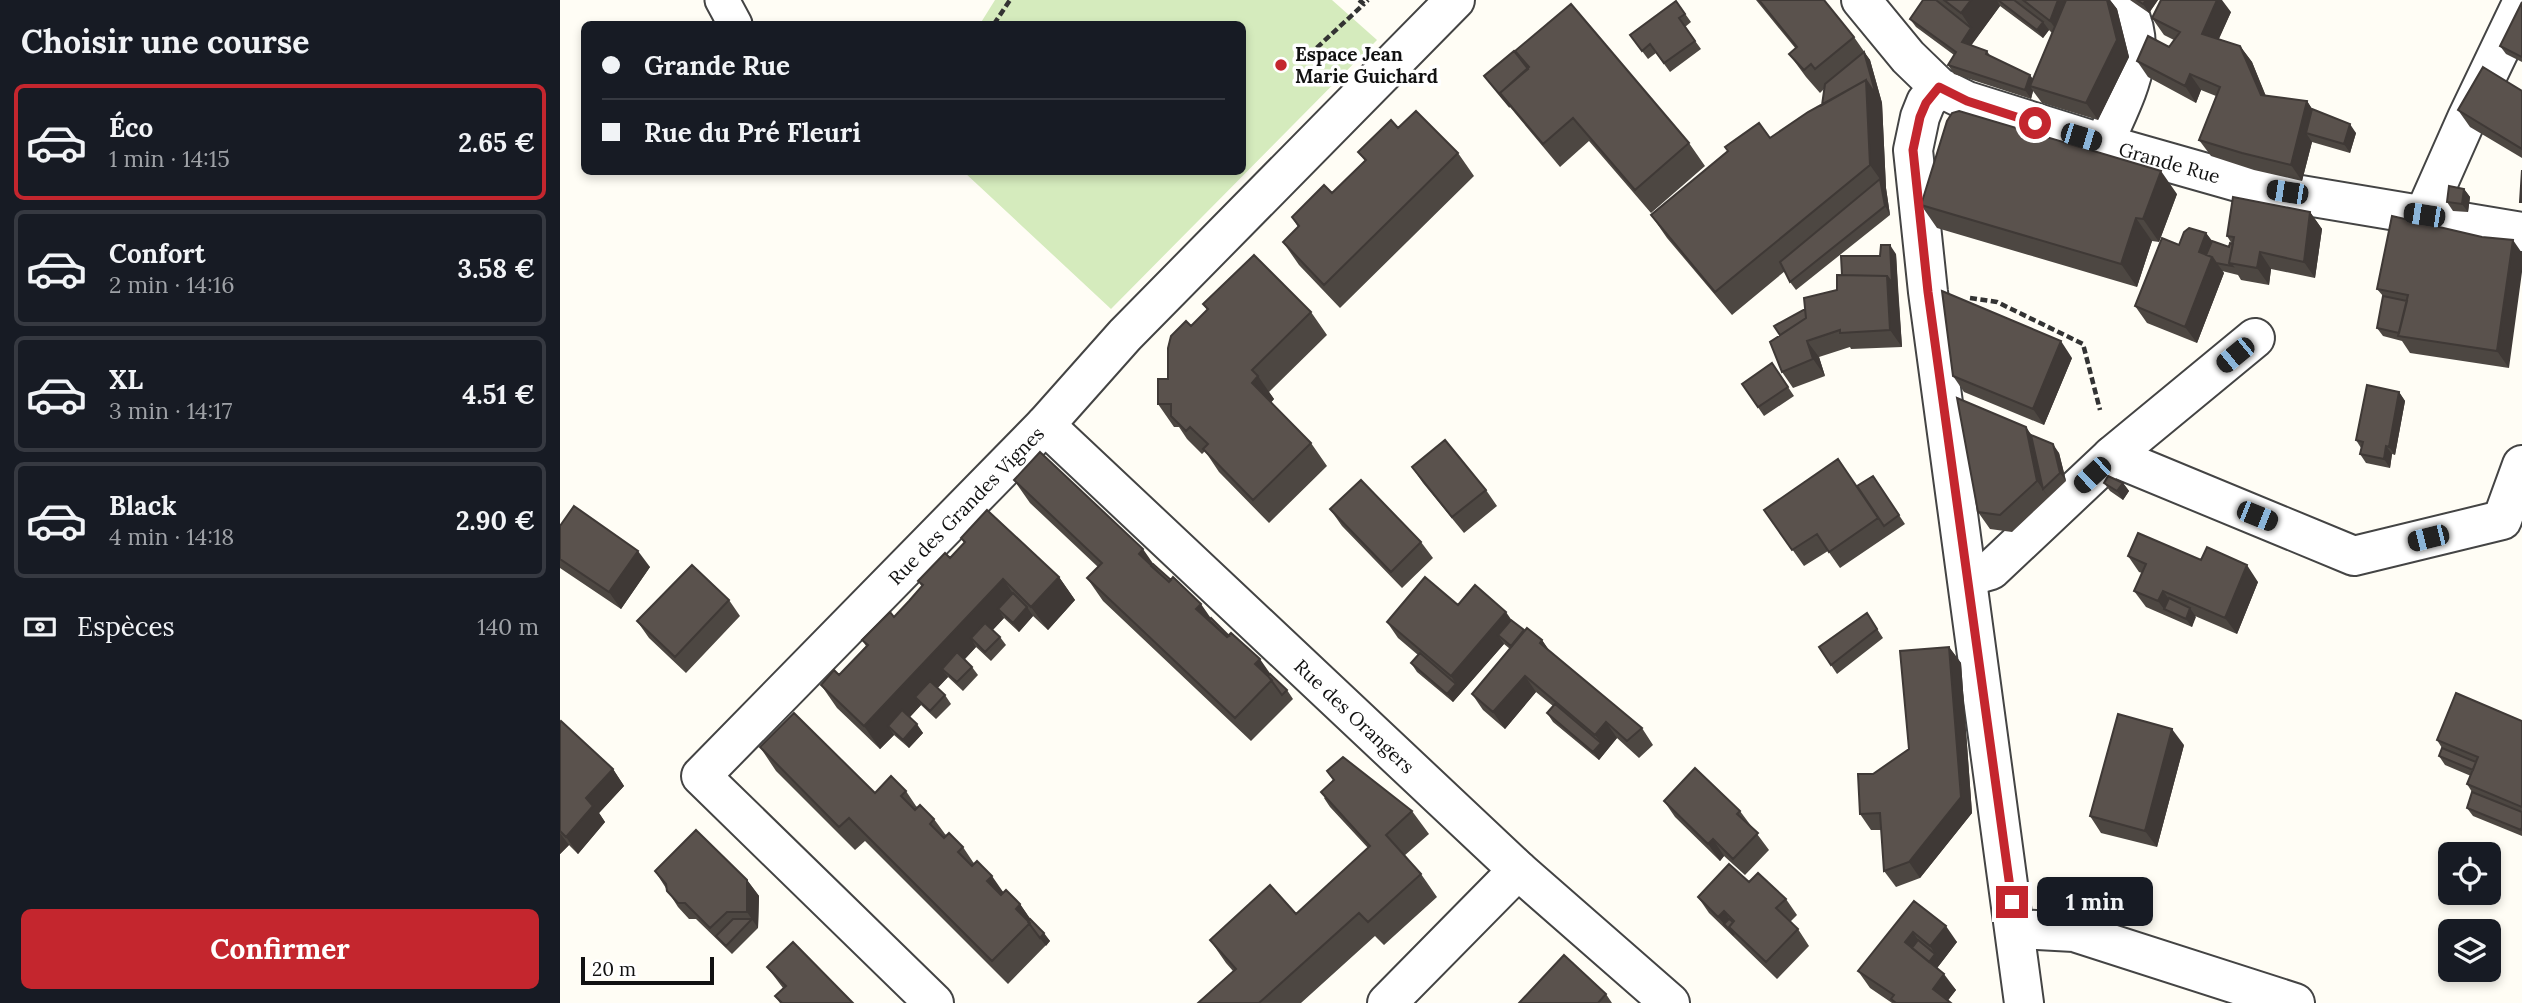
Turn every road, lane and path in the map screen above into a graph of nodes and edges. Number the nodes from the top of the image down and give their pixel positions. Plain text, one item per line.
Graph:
1 (722, 0) edge
2 (1010, 0) edge
3 (1455, 0) edge
4 (1861, 0) edge
5 (2121, 0) edge
6 (1364, 1) edge
7 (2522, 3) edge
8 (733, 21) edge
9 (996, 21) edge
10 (1309, 55) dead end
11 (1939, 87) junction
12 (2104, 144) junction
13 (2424, 215) junction
14 (2522, 232) edge
15 (1928, 292) junction
16 (2255, 338) dead end
17 (1045, 425) junction
18 (2112, 456) junction
19 (2522, 465) edge
20 (1967, 577) junction
21 (1518, 870) junction
22 (2016, 929) junction
23 (934, 1003) edge
24 (1387, 1003) edge
25 (1670, 1003) edge
26 (2024, 1003) edge
27 (2295, 1003) edge

1 - 8 street
2 - 9 path
3 - 17 street, Rue des Grandes Vignes
4 - 11 street, Grande Rue
5 - 12 street
6 - 10 path
7 - 13 street
11 - 12 street, Grande Rue
11 - 15 street
12 - 13 street, Grande Rue
13 - 14 street, Grande Rue
15 - 18 path
15 - 20 street
16 - 18 street
17 - 21 street, Rue des Orangers
17 - 23 street, Rue des Grandes Vignes
18 - 19 street
18 - 20 street
20 - 22 street
21 - 24 street
21 - 25 street, Rue des Orangers
22 - 26 street
22 - 27 street

